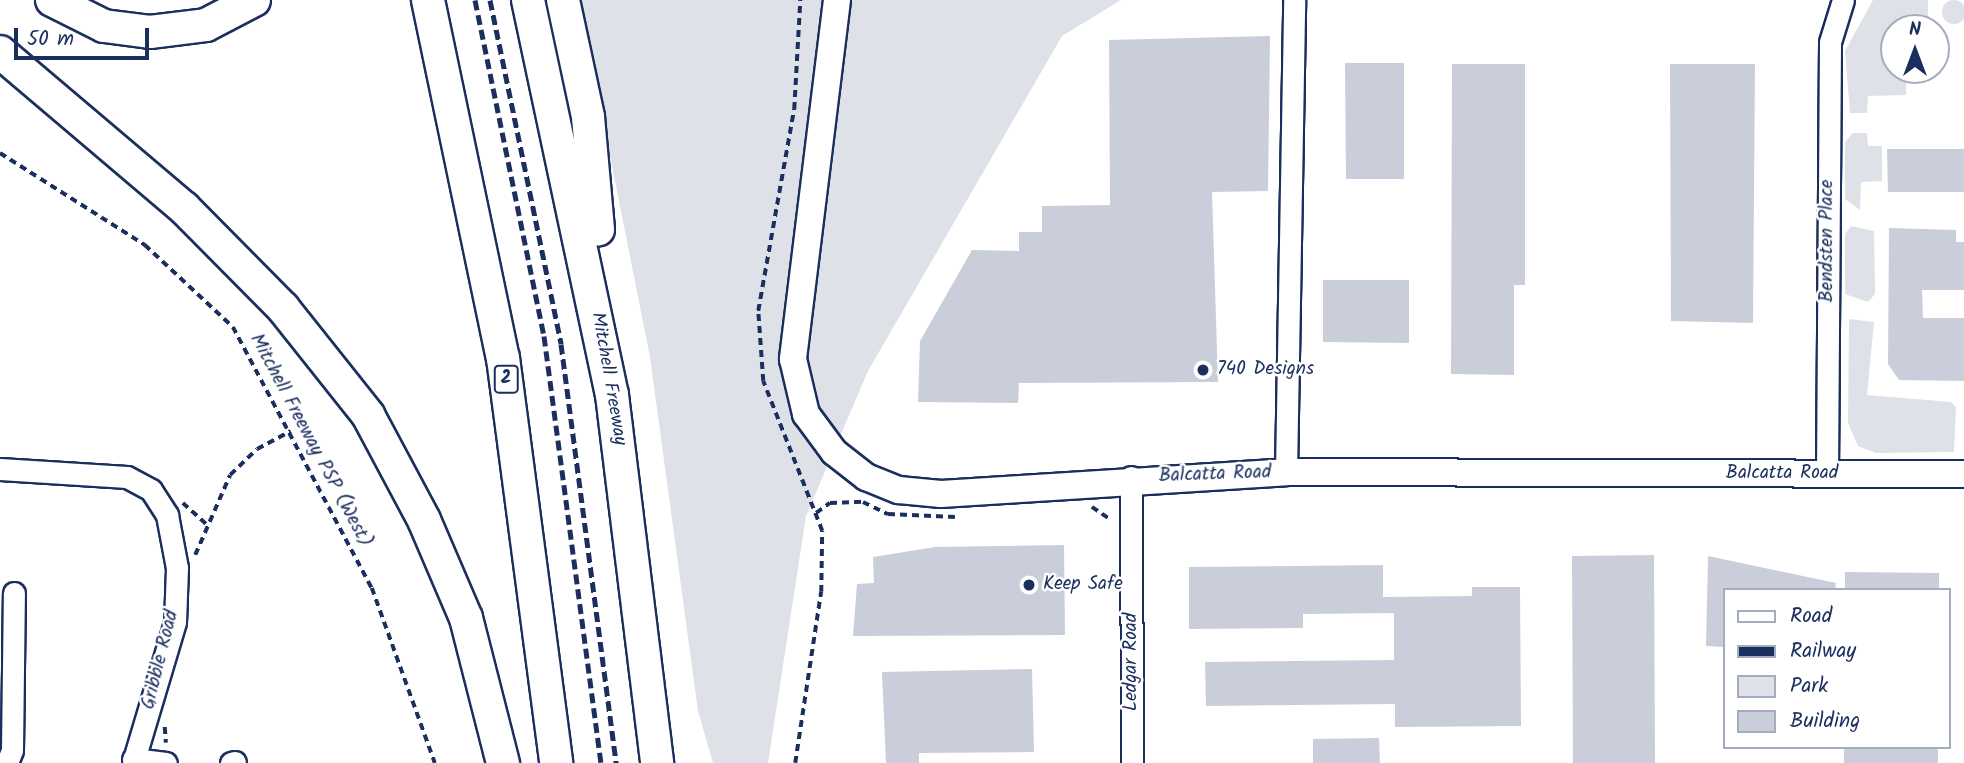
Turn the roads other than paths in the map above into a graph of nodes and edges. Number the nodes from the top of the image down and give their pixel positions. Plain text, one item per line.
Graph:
1 (52, 0) edge
2 (254, 0) edge
3 (428, 0) edge
4 (528, 0) edge
5 (563, 0) edge
6 (819, 0) edge
7 (837, 0) edge
8 (1294, 0) edge
9 (1833, 3) edge
10 (0, 52) edge
11 (824, 108) junction
12 (612, 395) junction
13 (0, 469) edge
14 (1286, 472) junction
15 (1827, 474) junction
16 (1964, 474) edge
17 (1131, 477) junction
18 (14, 593) dead end
19 (133, 761) edge
20 (6, 763) edge
21 (166, 763) edge
22 (503, 763) edge
23 (556, 763) edge
24 (657, 763) edge
25 (1132, 763) edge

1 - 2 highway
3 - 23 highway, 2
4 - 12 highway, Mitchell Freeway
5 - 12 highway
6 - 11 main road, Balcatta Road
7 - 11 main road, Balcatta Road
8 - 14 street
9 - 15 street, Bendsten Place
10 - 22 highway
11 - 17 main road, Balcatta Road
12 - 24 highway, Mitchell Freeway
13 - 19 street, Gribble Road
14 - 15 main road, Balcatta Road
14 - 17 main road, Balcatta Road
15 - 16 main road, Balcatta Road
17 - 25 street, Ledgar Road
18 - 20 street
19 - 21 street

